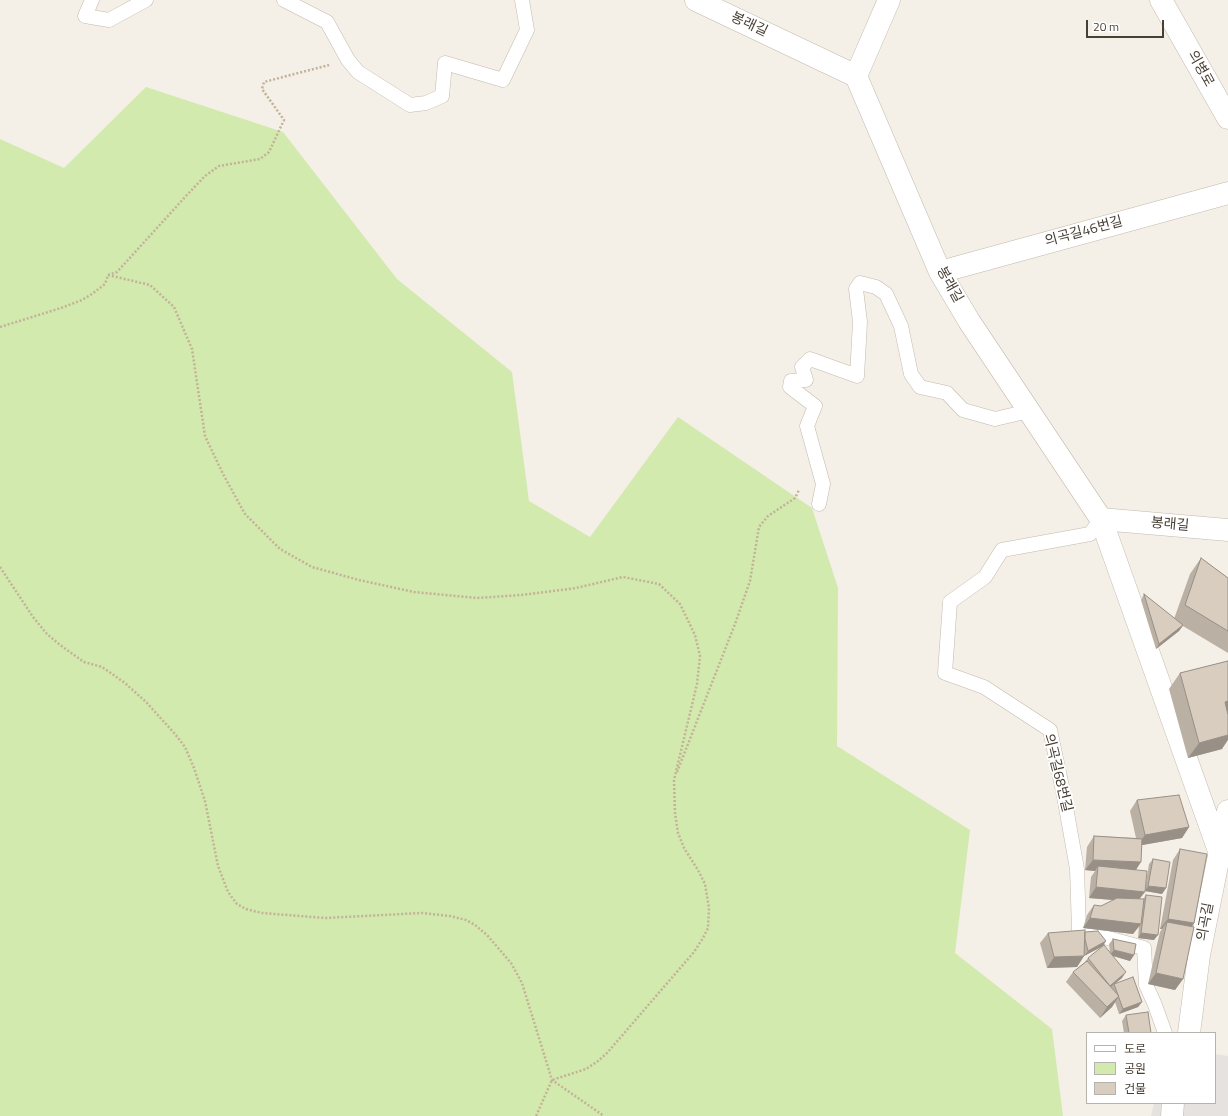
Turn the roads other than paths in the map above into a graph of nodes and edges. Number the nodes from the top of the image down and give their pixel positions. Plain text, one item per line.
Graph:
1 (92, 0) edge
2 (146, 0) edge
3 (284, 0) edge
4 (522, 0) edge
5 (696, 0) edge
6 (889, 0) edge
7 (1161, 0) edge
8 (856, 76) junction
9 (1228, 118) edge
10 (1228, 193) edge
11 (940, 272) junction
12 (1029, 411) junction
13 (819, 504) dead end
14 (1101, 519) junction
15 (1228, 530) edge
16 (1228, 811) edge
17 (1219, 851) junction
18 (1165, 1032) edge
19 (1189, 1032) edge
20 (1173, 1104) edge
21 (1172, 1116) edge

1 - 2 lane
3 - 4 lane
5 - 8 street, 봉래길
6 - 8 street
7 - 9 street, 의병로
8 - 11 street, 봉래길
10 - 11 street, 의곡길46번길
11 - 12 street, 봉래길
12 - 13 lane
12 - 14 street, 봉래길
14 - 15 street, 봉래길
14 - 17 street
14 - 18 lane, 의곡길68번길
16 - 17 street, 의곡길
17 - 19 street, 의곡길
20 - 21 street

